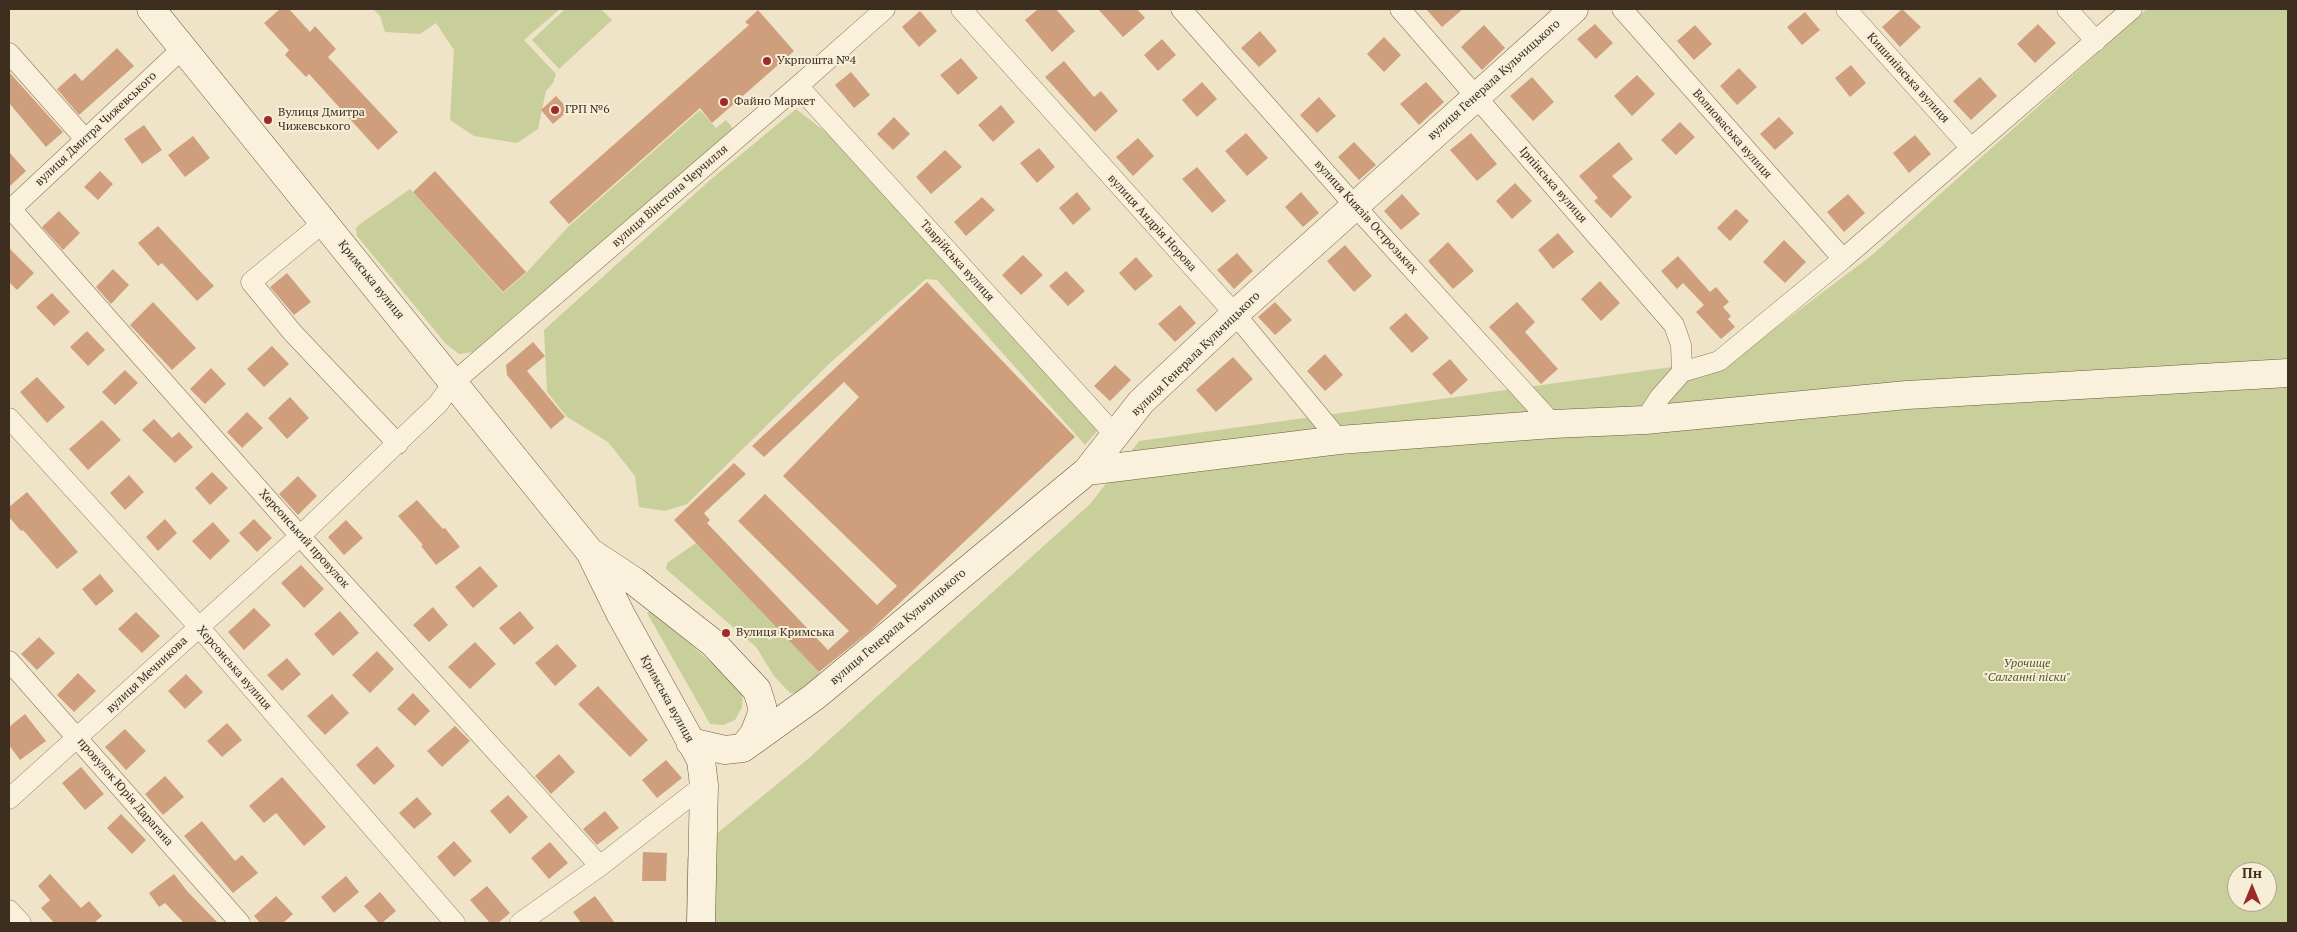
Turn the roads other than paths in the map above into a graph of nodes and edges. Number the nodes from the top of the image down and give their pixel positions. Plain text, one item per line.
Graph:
1 (151, 9) edge
2 (885, 9) edge
3 (962, 9) edge
4 (1181, 9) edge
5 (1400, 9) edge
6 (1574, 9) edge
7 (1622, 9) edge
8 (1846, 9) edge
9 (2067, 9) edge
10 (2132, 9) edge
11 (2096, 41) junction
12 (184, 48) junction
13 (9, 53) edge
14 (798, 86) junction
15 (1476, 96) junction
16 (85, 139) junction
17 (1971, 148) junction
18 (1355, 206) junction
19 (10, 210) edge
20 (324, 222) junction
21 (1842, 259) junction
22 (1235, 314) junction
23 (1682, 372) junction
24 (2288, 373) edge
25 (454, 382) junction
26 (9, 418) edge
27 (1645, 420) junction
28 (1553, 424) junction
29 (1115, 435) junction
30 (1339, 440) junction
31 (398, 444) junction
32 (1087, 471) junction
33 (300, 536) junction
34 (590, 552) junction
35 (634, 581) junction
36 (621, 615) junction
37 (199, 627) junction
38 (9, 662) edge
39 (757, 690) junction
40 (814, 697) junction
41 (77, 738) junction
42 (690, 742) junction
43 (743, 748) junction
44 (704, 784) junction
45 (9, 799) edge
46 (600, 866) junction
47 (9, 910) edge
48 (20, 923) edge
49 (240, 923) edge
50 (454, 923) edge
51 (520, 923) edge
52 (701, 923) edge

1 - 12 street, Кримська вулиця
2 - 14 street, вулиця Вінстона Черчилля
3 - 22 street, вулиця Андрія Норова
4 - 18 street, вулиця Князів Острозьких
5 - 15 street, Ірпінська вулиця
6 - 15 street, вулиця Генерала Кульчицького
7 - 21 street, Волноваська вулиця
8 - 17 street, Кишинівська вулиця
9 - 11 street
10 - 11 street
11 - 17 street
12 - 16 street, вулиця Дмитра Чижевського
12 - 20 street, Кримська вулиця
13 - 16 street
14 - 25 street, вулиця Вінстона Черчилля
14 - 29 street, Таврійська вулиця
15 - 18 street, вулиця Генерала Кульчицького
15 - 23 street, Ірпінська вулиця
16 - 19 street, вулиця Дмитра Чижевського
17 - 21 street
18 - 22 street, вулиця Генерала Кульчицького
18 - 28 street, вулиця Князів Острозьких
19 - 33 street, Херсонський провулок
20 - 25 street, Кримська вулиця
20 - 31 street
21 - 23 street
22 - 29 street, вулиця Генерала Кульчицького
22 - 30 street, вулиця Андрія Норова
23 - 27 street
24 - 27 street
25 - 31 street, вулиця Мечникова
25 - 34 street, Кримська вулиця
26 - 37 street, Херсонська вулиця
27 - 28 street
28 - 30 street
29 - 32 street, вулиця Генерала Кульчицького
30 - 32 street
31 - 33 street, вулиця Мечникова
32 - 40 street, вулиця Генерала Кульчицького
33 - 37 street, вулиця Мечникова
33 - 46 street, Херсонський провулок
34 - 35 street, Кримська вулиця
34 - 36 street, Кримська вулиця
35 - 36 street
35 - 39 street, Кримська вулиця
36 - 42 street, Кримська вулиця
37 - 41 street, вулиця Мечникова
37 - 50 street, Херсонська вулиця
38 - 41 street, провулок Юрія Дарагана
39 - 40 street, Кримська вулиця
39 - 43 street
40 - 43 street, вулиця Генерала Кульчицького
41 - 45 street, вулиця Мечникова
41 - 49 street, провулок Юрія Дарагана
42 - 43 street
42 - 44 street, Кримська вулиця
43 - 44 street
44 - 46 street
44 - 52 street, Кримська вулиця
46 - 51 street
47 - 48 street

